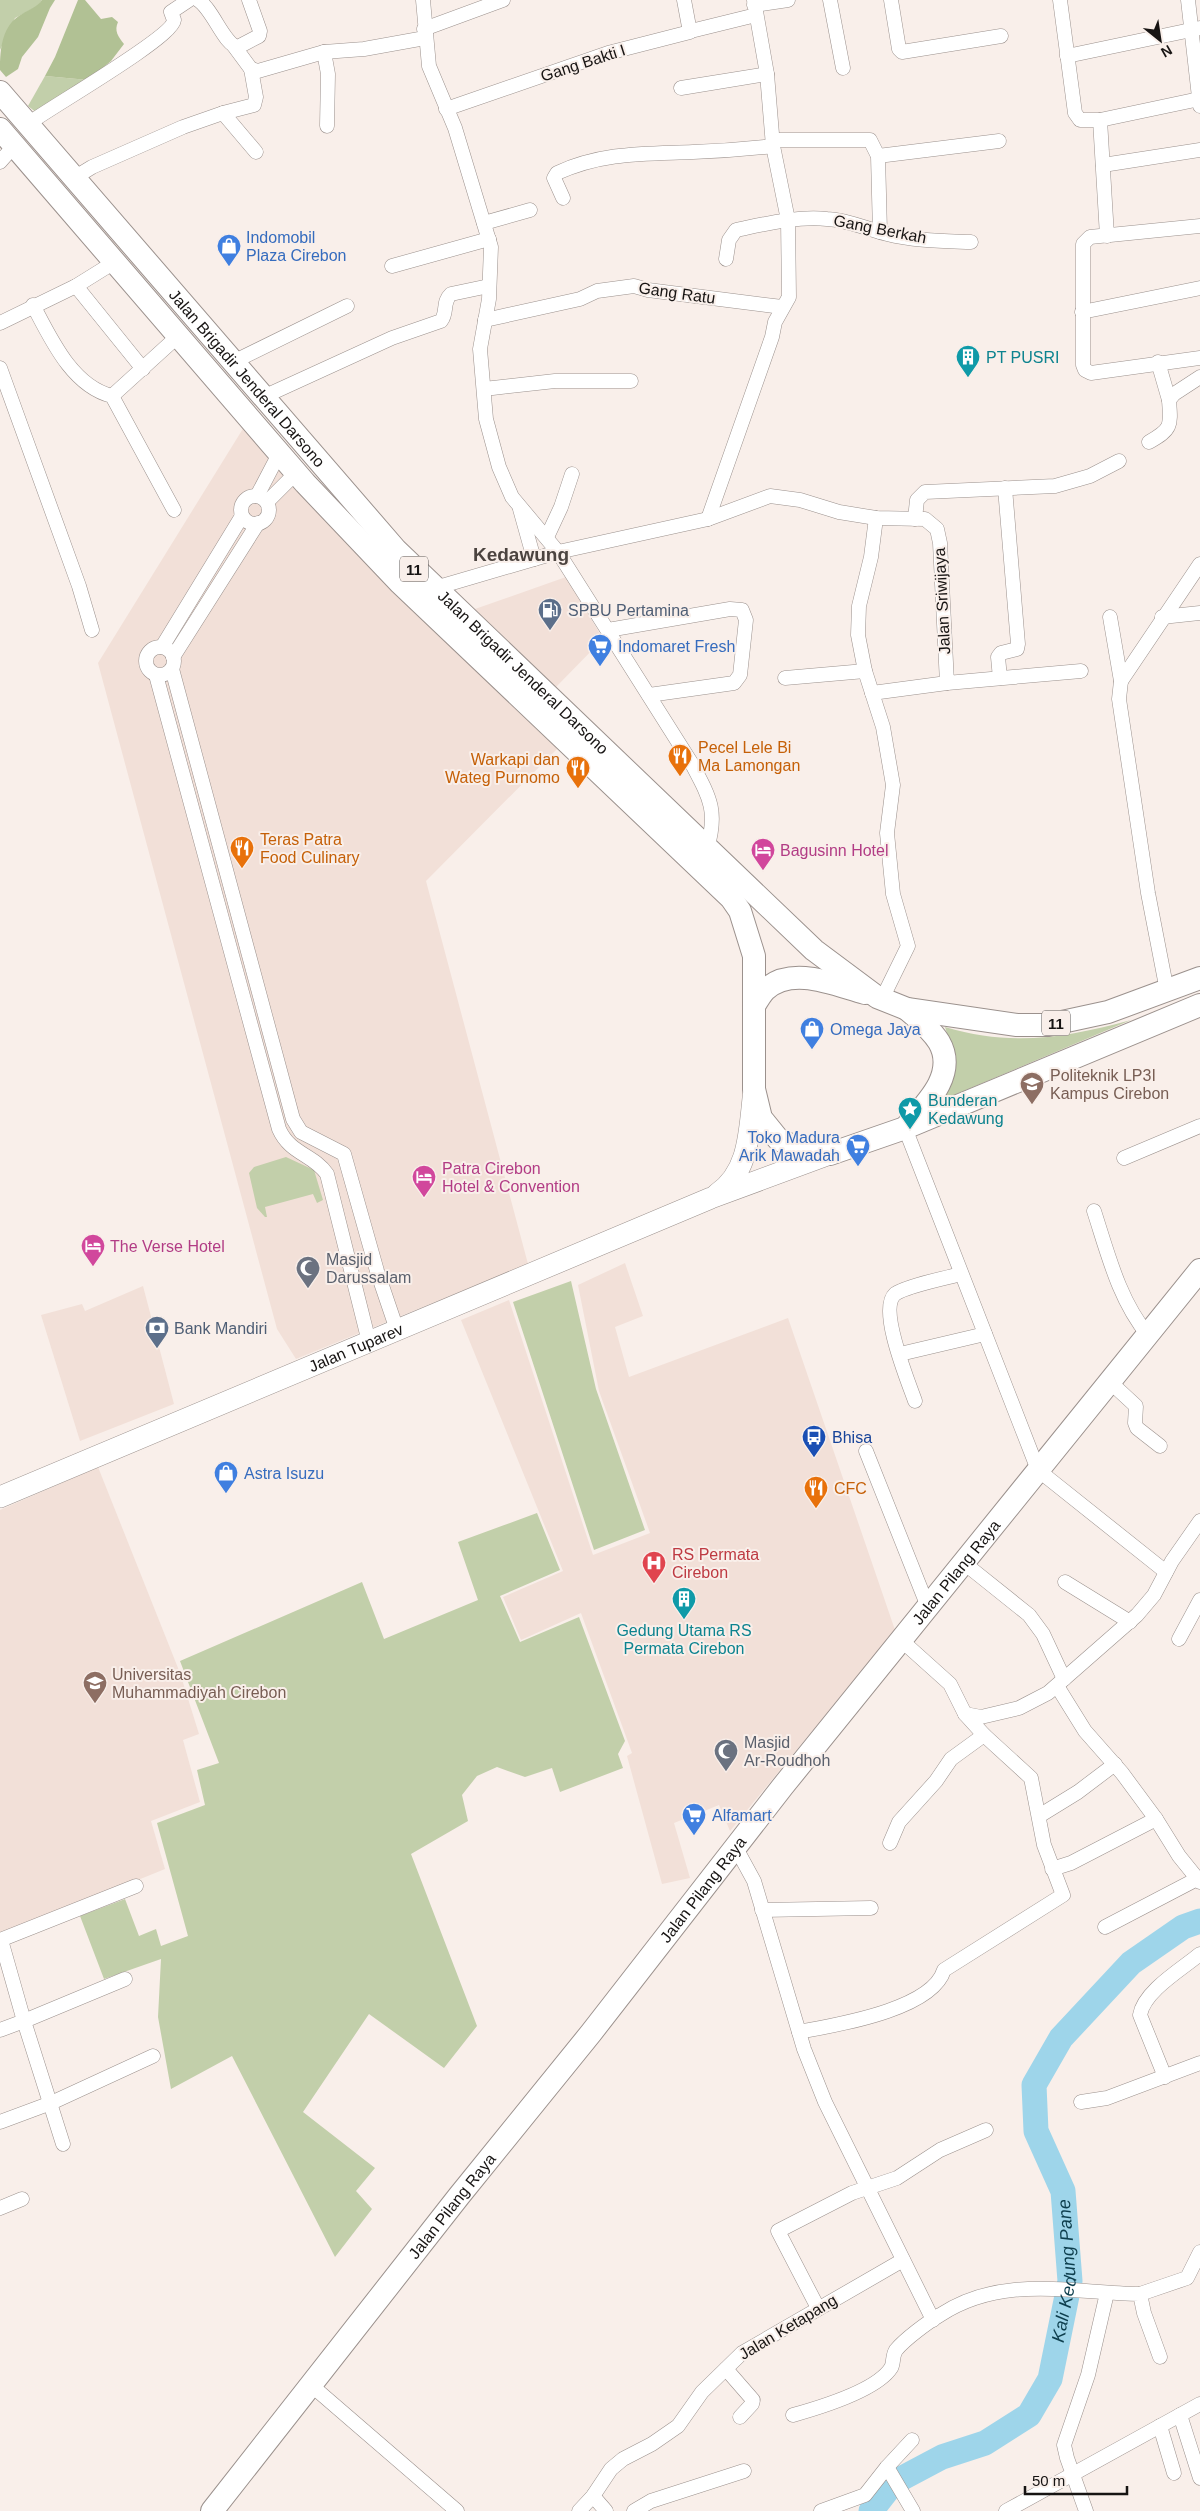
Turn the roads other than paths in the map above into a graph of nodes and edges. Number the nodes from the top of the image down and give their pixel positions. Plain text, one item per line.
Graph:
1 (189, 0) edge
2 (249, 0) edge
3 (423, 0) edge
4 (503, 0) edge
5 (684, 0) edge
6 (788, 0) edge
7 (830, 0) edge
8 (891, 0) edge
9 (1060, 0) edge
10 (1188, 0) edge
11 (207, 2) edge
12 (755, 7) edge
13 (1196, 29) edge
14 (695, 30) dead end
15 (425, 34) junction
16 (1002, 36) dead end
17 (234, 46) junction
18 (324, 52) junction
19 (1067, 56) junction
20 (843, 68) dead end
21 (251, 69) junction
22 (767, 74) junction
23 (681, 88) dead end
24 (0, 92) edge
25 (1199, 103) edge
26 (446, 109) junction
27 (223, 113) junction
28 (1100, 120) junction
29 (28, 124) junction
30 (327, 126) dead end
31 (999, 141) dead end
32 (773, 143) junction
33 (5, 146) edge
34 (1200, 150) edge
35 (256, 152) dead end
36 (878, 156) junction
37 (1103, 165) junction
38 (74, 178) junction
39 (563, 198) dead end
40 (530, 210) dead end
41 (788, 220) junction
42 (484, 223) junction
43 (1200, 226) edge
44 (880, 232) junction
45 (1107, 236) junction
46 (489, 239) junction
47 (971, 242) dead end
48 (726, 260) dead end
49 (113, 263) junction
50 (392, 266) dead end
51 (76, 286) junction
52 (489, 286) junction
53 (1200, 288) edge
54 (33, 305) junction
55 (347, 306) dead end
56 (782, 307) junction
57 (1082, 312) junction
58 (485, 320) junction
59 (0, 323) edge
60 (177, 336) junction
61 (1200, 358) edge
62 (233, 362) junction
63 (1158, 362) junction
64 (0, 368) edge
65 (143, 369) junction
66 (1200, 377) edge
67 (631, 381) dead end
68 (484, 389) junction
69 (112, 396) junction
70 (263, 397) junction
71 (1169, 400) junction
72 (1149, 442) dead end
73 (279, 454) junction
74 (1119, 461) dead end
75 (296, 473) junction
76 (572, 474) dead end
77 (1005, 488) junction
78 (262, 499) junction
79 (520, 506) junction
80 (174, 510) dead end
81 (242, 516) junction
82 (876, 518) junction
83 (708, 519) junction
84 (916, 519) junction
85 (258, 523) junction
86 (546, 537) junction
87 (558, 552) junction
88 (534, 559) junction
89 (1200, 564) edge
90 (407, 576) junction
91 (435, 588) junction
92 (1200, 613) edge
93 (1110, 616) dead end
94 (1162, 616) junction
95 (92, 630) dead end
96 (608, 630) junction
97 (162, 647) junction
98 (173, 663) junction
99 (864, 671) junction
100 (1081, 671) dead end
101 (156, 675) junction
102 (786, 678) dead end
103 (1000, 678) junction
104 (1121, 680) junction
105 (947, 683) junction
106 (521, 684) junction
107 (872, 693) junction
108 (649, 695) junction
109 (613, 772) junction
110 (707, 849) junction
111 (1200, 978) edge
112 (258, 989) junction
113 (1168, 991) junction
114 (242, 993) junction
115 (880, 998) junction
116 (1200, 1005) edge
117 (754, 1006) junction
118 (907, 1009) junction
119 (264, 1010) junction
120 (248, 1014) junction
121 (754, 1089) junction
122 (1200, 1126) edge
123 (904, 1128) junction
124 (830, 1154) junction
125 (1124, 1158) dead end
126 (711, 1198) junction
127 (1094, 1211) dead end
128 (1200, 1270) edge
129 (962, 1274) junction
130 (398, 1330) junction
131 (985, 1334) junction
132 (1148, 1335) junction
133 (369, 1342) junction
134 (900, 1354) junction
135 (1110, 1382) junction
136 (915, 1401) dead end
137 (1160, 1446) dead end
138 (866, 1451) dead end
139 (1038, 1470) junction
140 (0, 1497) edge
141 (1200, 1521) edge
142 (964, 1563) junction
143 (1166, 1572) junction
144 (1065, 1582) dead end
145 (1200, 1600) edge
146 (928, 1607) junction
147 (1130, 1622) junction
148 (1179, 1639) dead end
149 (901, 1640) junction
150 (1060, 1683) junction
151 (966, 1714) junction
152 (984, 1735) junction
153 (1115, 1764) junction
154 (1039, 1816) junction
155 (1156, 1819) junction
156 (890, 1843) dead end
157 (736, 1848) junction
158 (1052, 1869) junction
159 (1198, 1881) edge
160 (136, 1886) dead end
161 (871, 1908) dead end
162 (762, 1910) junction
163 (1105, 1927) dead end
164 (0, 1940) edge
165 (1200, 1954) edge
166 (126, 1980) dead end
167 (24, 2021) junction
168 (0, 2030) edge
169 (799, 2032) junction
170 (153, 2056) dead end
171 (1200, 2063) edge
172 (1165, 2077) junction
173 (1080, 2102) dead end
174 (51, 2103) junction
175 (0, 2122) edge
176 (986, 2130) dead end
177 (64, 2144) dead end
178 (868, 2188) junction
179 (22, 2199) dead end
180 (0, 2208) edge
181 (1200, 2252) edge
182 (904, 2260) junction
183 (1100, 2293) junction
184 (1140, 2294) junction
185 (818, 2308) junction
186 (933, 2320) junction
187 (1160, 2357) dead end
188 (726, 2369) junction
189 (311, 2385) junction
190 (1200, 2404) edge
191 (792, 2415) dead end
192 (1180, 2415) junction
193 (740, 2417) dead end
194 (1160, 2426) junction
195 (912, 2440) dead end
196 (1070, 2466) junction
197 (888, 2468) junction
198 (744, 2471) dead end
199 (1174, 2473) dead end
200 (1200, 2478) edge
201 (593, 2496) junction
202 (1022, 2507) edge
203 (212, 2511) edge
204 (457, 2511) edge
205 (579, 2511) edge
206 (606, 2511) edge
207 (634, 2511) edge
208 (820, 2511) edge
209 (913, 2511) edge
210 (1006, 2511) edge
211 (1086, 2511) edge

1 - 29 street
2 - 17 street
3 - 15 street
4 - 15 street
5 - 26 street, Gang Bakti I
6 - 12 street
7 - 20 street
8 - 16 street
9 - 19 street
10 - 13 street
11 - 17 street
12 - 14 street
12 - 22 street
13 - 19 street
13 - 25 street
15 - 18 street
15 - 26 street
17 - 21 street
18 - 21 street
18 - 30 street
19 - 28 street
21 - 27 street
22 - 23 street
22 - 32 street
24 - 29 highway, Jalan Brigadir Jenderal Darsono / 11
25 - 28 street
26 - 42 street
27 - 35 street
27 - 38 street
28 - 37 street
29 - 38 highway, Jalan Brigadir Jenderal Darsono / 11
31 - 36 street
32 - 36 street
32 - 39 street
32 - 41 street
33 - 49 highway, Jalan Brigadir Jenderal Darsono / 11
34 - 37 street
36 - 44 street
37 - 45 street
38 - 62 highway, Jalan Brigadir Jenderal Darsono / 11
40 - 42 street
41 - 44 street, Gang Berkah
41 - 48 street, Gang Berkah
41 - 56 street
42 - 46 street
43 - 45 street
44 - 47 street, Gang Berkah
45 - 57 street
46 - 50 street
46 - 52 street
49 - 51 street
49 - 60 highway, Jalan Brigadir Jenderal Darsono / 11
51 - 54 street
51 - 65 street
52 - 58 street
52 - 70 street
53 - 57 street
54 - 59 street
54 - 69 street
55 - 62 street
56 - 58 street, Gang Ratu
56 - 83 street
57 - 63 street
58 - 68 street
60 - 65 street
60 - 73 highway, Jalan Brigadir Jenderal Darsono / 11
61 - 63 street
62 - 70 highway, Jalan Brigadir Jenderal Darsono / 11
63 - 71 street
64 - 95 street
65 - 69 street
66 - 71 street
67 - 68 street
68 - 79 street
69 - 80 street
70 - 90 highway, Jalan Brigadir Jenderal Darsono / 11
71 - 72 street
73 - 75 highway, Jalan Brigadir Jenderal Darsono / 11
73 - 78 street
74 - 77 street
75 - 78 street
75 - 90 highway, Jalan Brigadir Jenderal Darsono / 11
76 - 86 street
77 - 84 street
77 - 103 street
78 - 81 street
78 - 85 street
79 - 86 street
79 - 88 street
81 - 85 street
81 - 97 street
82 - 83 street, Jalan Sriwijaya
82 - 84 street, Jalan Sriwijaya
82 - 99 street
83 - 87 street, Jalan Sriwijaya
84 - 105 street, Jalan Sriwijaya
85 - 98 street
86 - 87 street
87 - 88 street, Jalan Sriwijaya
87 - 96 street
88 - 91 street, Jalan Sriwijaya
89 - 94 street
90 - 91 highway, Jalan Brigadir Jenderal Darsono / 11
90 - 106 highway, Jalan Brigadir Jenderal Darsono / 11
91 - 106 highway, Jalan Brigadir Jenderal Darsono / 11
92 - 94 street
93 - 104 street
94 - 104 street
96 - 108 street
96 - 108 street
97 - 98 street
97 - 101 street
98 - 101 street
98 - 112 street
99 - 102 street
99 - 107 street
100 - 103 street
101 - 114 street
103 - 105 street
104 - 113 street
105 - 107 street
106 - 109 highway, Jalan Brigadir Jenderal Darsono / 11
107 - 115 street
108 - 110 street
109 - 110 highway, Jalan Brigadir Jenderal Darsono / 11
109 - 117 highway, Jalan Brigadir Jenderal Darsono / 11
110 - 115 highway, Jalan Brigadir Jenderal Darsono / 11
111 - 113 highway, 11
112 - 114 street
112 - 119 street
113 - 118 highway, 11
114 - 120 street
115 - 117 highway
115 - 118 highway, Jalan Brigadir Jenderal Darsono / 11
116 - 123 highway, 11
117 - 121 highway, Jalan Brigadir Jenderal Darsono / 11
118 - 123 highway
119 - 120 street
119 - 130 street
120 - 133 street
121 - 124 highway, 11
121 - 126 main road
122 - 125 street
123 - 124 highway, 11
123 - 129 street
124 - 126 main road
126 - 130 main road, Jalan Tuparev
127 - 132 street
128 - 132 highway, Jalan Pilang Raya
129 - 131 street
129 - 134 street
130 - 133 main road, Jalan Tuparev
131 - 134 street
131 - 139 street
132 - 135 highway, Jalan Pilang Raya
133 - 140 main road, Jalan Tuparev
134 - 136 street
135 - 137 street
135 - 139 highway, Jalan Pilang Raya
138 - 146 street
139 - 142 highway, Jalan Pilang Raya
139 - 143 street
141 - 143 street
142 - 146 highway, Jalan Pilang Raya
142 - 150 street
143 - 147 street
144 - 147 street
145 - 148 street
146 - 149 highway, Jalan Pilang Raya
147 - 150 street
149 - 151 street
149 - 157 highway, Jalan Pilang Raya
150 - 151 street
150 - 153 street
151 - 152 street
152 - 154 street
152 - 156 street
153 - 154 street
153 - 155 street
154 - 158 street
155 - 158 street
155 - 159 street
157 - 162 street
157 - 189 highway, Jalan Pilang Raya
158 - 169 street
159 - 163 street
160 - 164 street
161 - 162 street
162 - 169 street
164 - 167 street
165 - 172 street
166 - 167 street
167 - 168 street
167 - 174 street
169 - 178 street
170 - 174 street
171 - 172 street
172 - 173 street
174 - 175 street
174 - 177 street
176 - 178 street
178 - 182 street
178 - 185 street
179 - 180 street
181 - 184 street
182 - 185 street, Jalan Ketapang
182 - 186 street
183 - 184 street
183 - 186 street
183 - 196 street
184 - 187 street
185 - 188 street, Jalan Ketapang
186 - 191 street
188 - 193 street
188 - 201 street, Jalan Ketapang
189 - 203 highway, Jalan Pilang Raya
189 - 204 street
190 - 192 street
192 - 194 street
192 - 200 street
194 - 196 street
194 - 199 street
195 - 197 street
196 - 202 street
196 - 211 street
197 - 208 street
197 - 209 street
198 - 207 street
201 - 205 street, Jalan Ketapang
201 - 206 street
202 - 210 street

